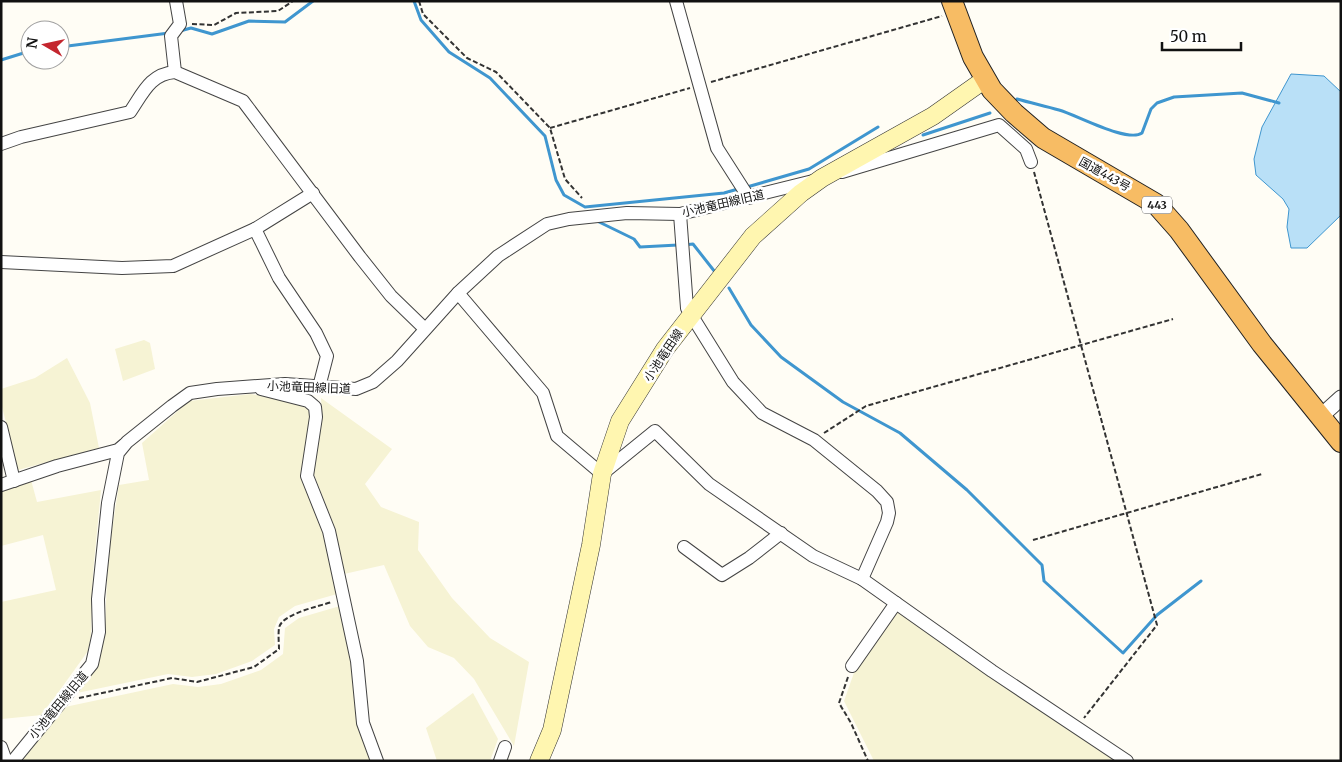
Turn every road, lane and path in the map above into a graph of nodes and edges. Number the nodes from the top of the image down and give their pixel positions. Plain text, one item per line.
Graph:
1 (176, 1) edge
2 (293, 1) edge
3 (419, 1) edge
4 (676, 1) edge
5 (954, 7) edge
6 (180, 24) junction
7 (175, 72) junction
8 (984, 80) junction
9 (700, 85) junction
10 (550, 128) junction
11 (1, 144) edge
12 (1031, 162) joint
13 (822, 178) junction
14 (744, 191) junction
15 (313, 193) junction
16 (582, 198) dead end
17 (680, 214) junction
18 (255, 229) junction
19 (1, 262) edge
20 (458, 293) junction
21 (691, 314) junction
22 (1173, 319) dead end
23 (424, 328) junction
24 (1082, 344) junction
25 (248, 386) junction
26 (318, 387) junction
27 (1341, 398) edge
28 (1320, 417) junction
29 (1, 427) edge
30 (814, 440) junction
31 (127, 442) junction
32 (1341, 442) edge
33 (602, 474) junction
34 (1262, 474) dead end
35 (14, 481) junction
36 (1, 485) edge
37 (1128, 513) junction
38 (781, 533) junction
39 (1033, 540) dead end
40 (684, 547) dead end
41 (862, 579) junction
42 (343, 599) junction
43 (896, 603) junction
44 (852, 666) joint
45 (60, 702) junction
46 (1078, 726) junction
47 (1, 747) edge
48 (505, 747) dead end
49 (6, 761) edge
50 (13, 761) edge
51 (377, 761) edge
52 (500, 761) edge
53 (539, 761) edge
54 (868, 761) edge
55 (1127, 761) edge

1 - 6 street
2 - 6 path
3 - 10 path
4 - 9 street
5 - 8 highway, 国道443号 / 443
5 - 9 path
6 - 7 street
7 - 11 street
7 - 15 street
8 - 13 main road, 小池竜田線
8 - 28 highway, 国道443号 / 443
9 - 10 path
9 - 14 street
10 - 16 path
12 - 13 street, 小池竜田線旧道
12 - 24 path
13 - 14 street, 小池竜田線旧道
13 - 21 main road, 小池竜田線
14 - 17 street, 小池竜田線旧道
15 - 18 street
15 - 23 street
17 - 20 street, 小池竜田線旧道
17 - 21 street
18 - 19 street
18 - 26 street
20 - 23 street, 小池竜田線旧道
20 - 33 street
21 - 30 street
21 - 33 main road, 小池竜田線
22 - 24 path
23 - 26 street, 小池竜田線旧道
24 - 30 path
24 - 37 path
25 - 26 street, 小池竜田線旧道
25 - 31 street, 小池竜田線旧道
25 - 42 street
27 - 28 street
28 - 32 highway, 国道443号 / 443
29 - 35 street
30 - 41 street
31 - 35 street
31 - 45 street, 小池竜田線旧道
33 - 38 street
33 - 53 main road, 小池竜田線
34 - 37 path
35 - 36 street
37 - 39 path
37 - 46 path
38 - 40 street
38 - 41 street
41 - 43 street
42 - 45 path
42 - 51 street
43 - 44 street
43 - 46 street
44 - 54 path
45 - 50 street, 小池竜田線旧道
46 - 55 street
47 - 49 street
48 - 52 street

